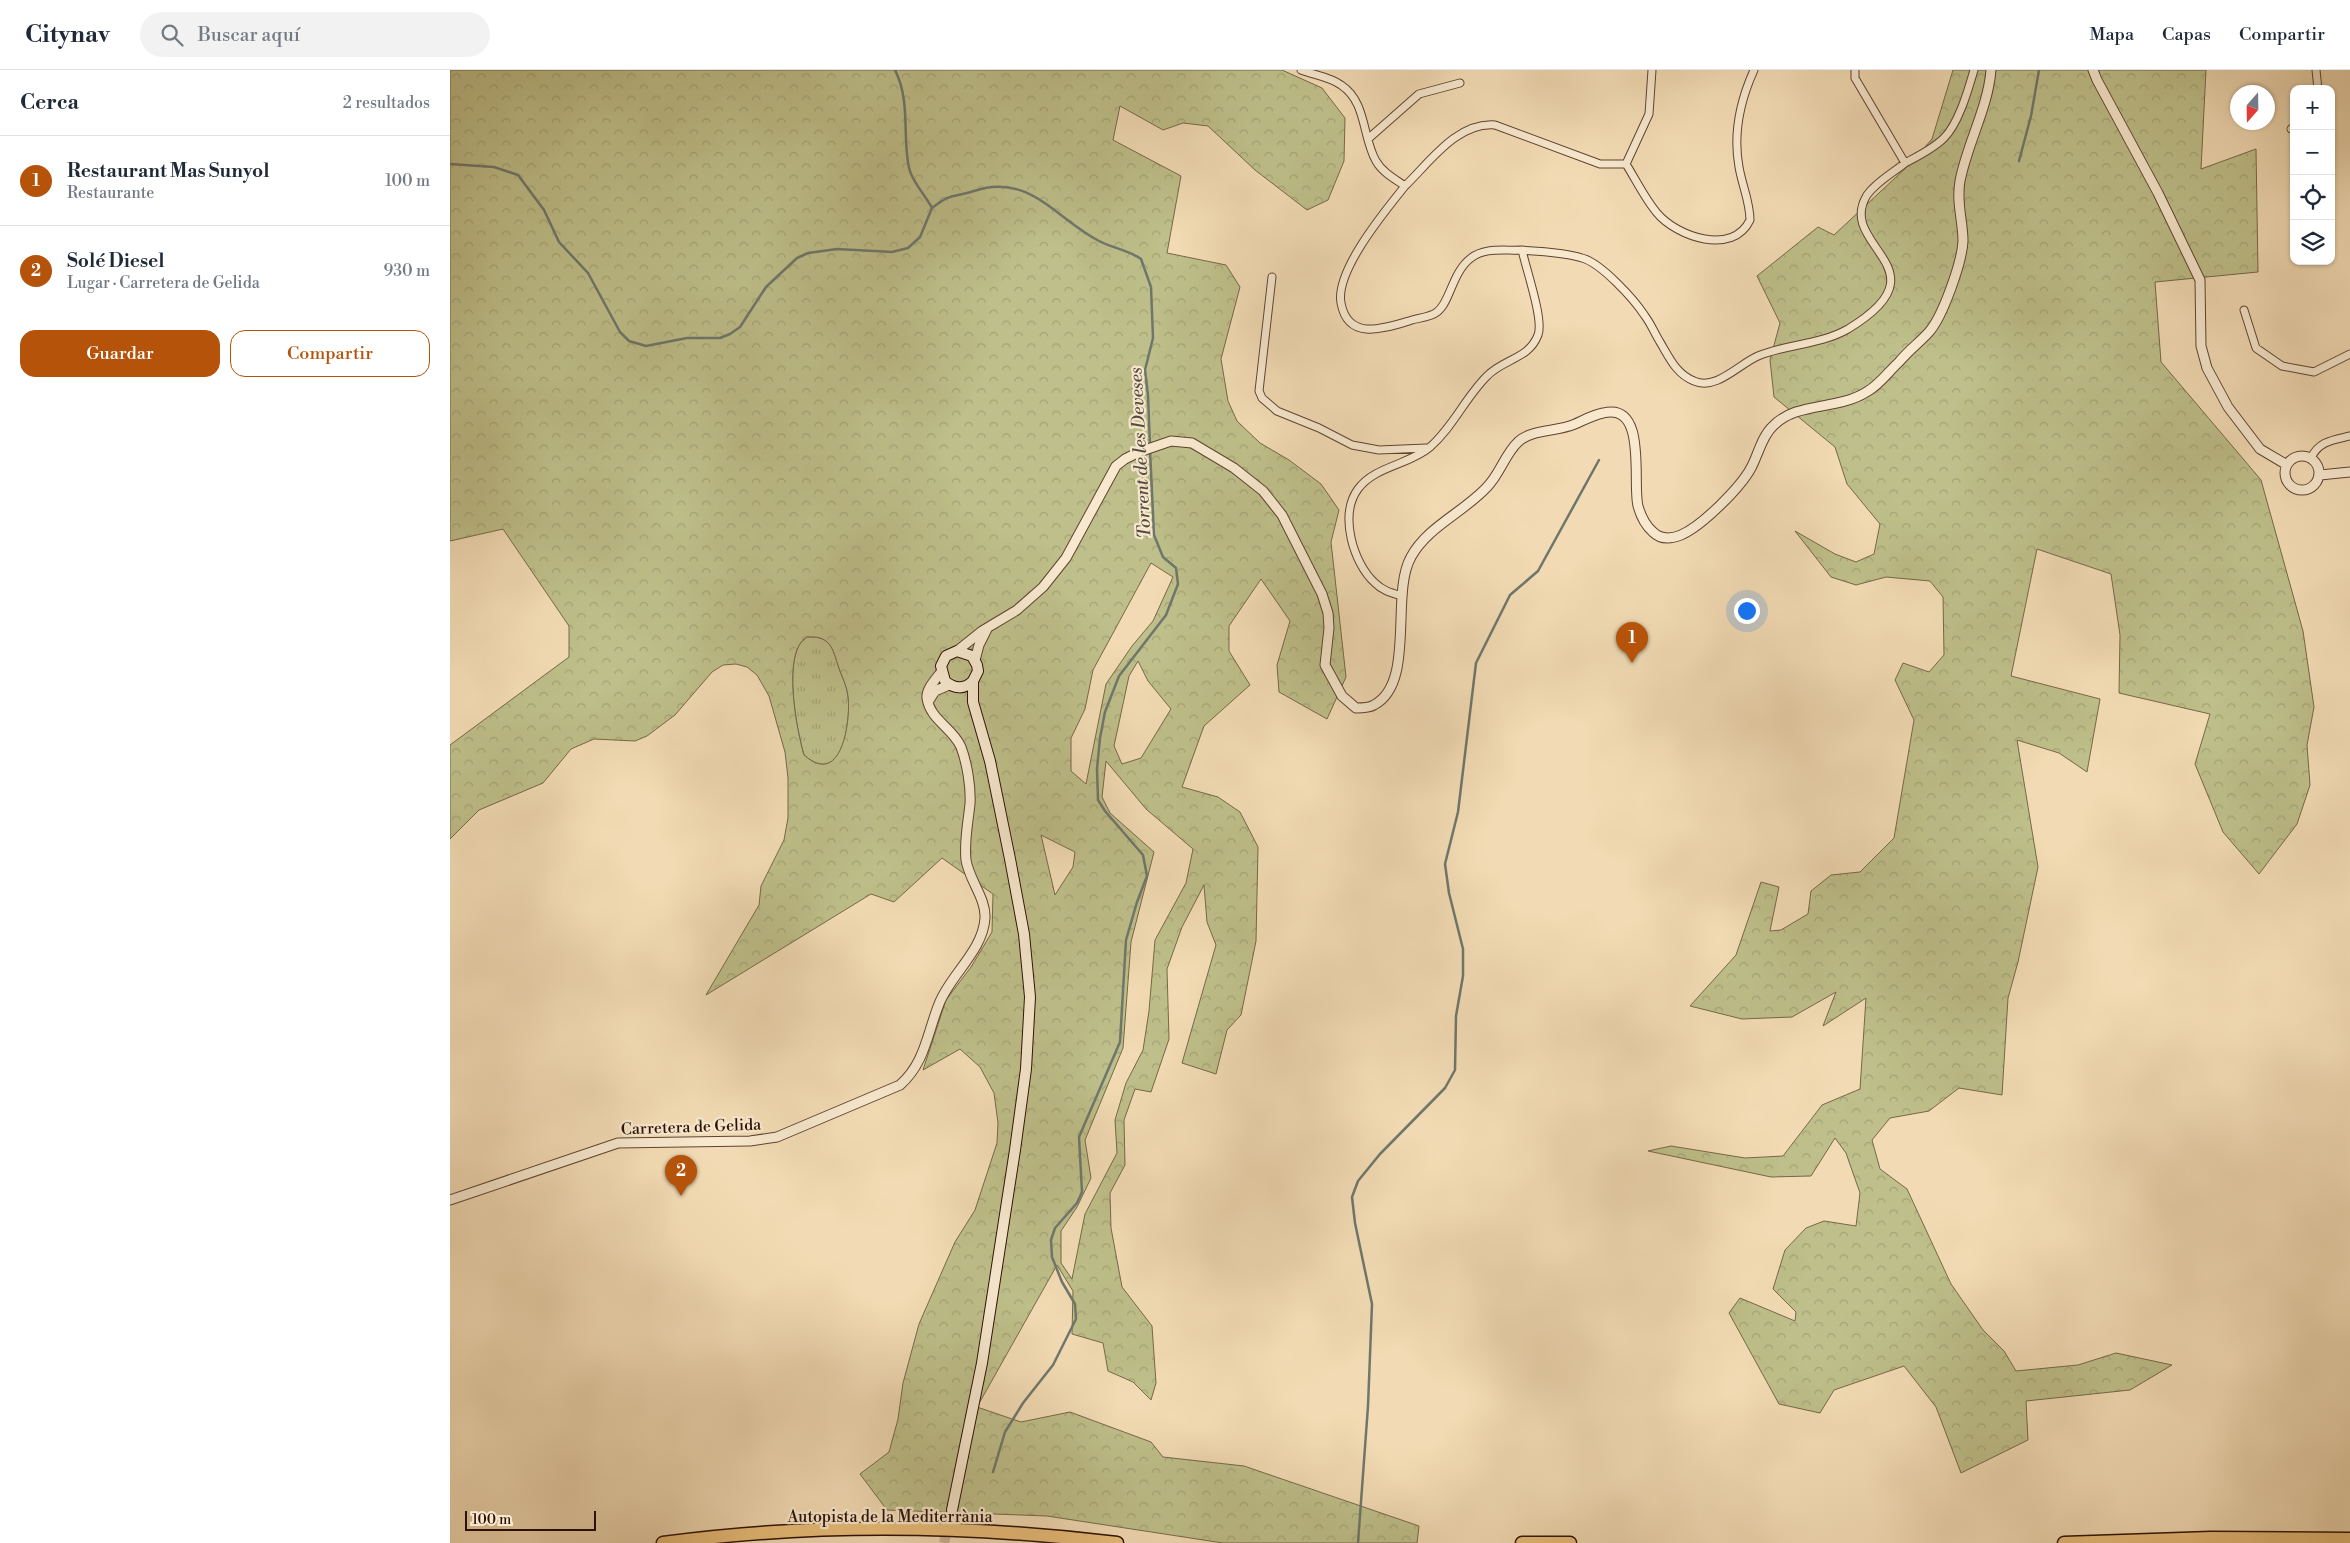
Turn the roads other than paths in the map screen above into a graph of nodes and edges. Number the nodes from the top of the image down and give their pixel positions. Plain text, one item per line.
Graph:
1 (1301, 70) edge
2 (1652, 70) edge
3 (1754, 70) edge
4 (1855, 70) edge
5 (1974, 70) edge
6 (1991, 70) edge
7 (2094, 70) edge
8 (2316, 70) edge
9 (1460, 83) dead end
10 (2318, 85) edge
11 (1368, 138) junction
12 (1905, 163) junction
13 (1626, 164) junction
14 (1405, 186) junction
15 (1522, 250) junction
16 (1272, 277) dead end
17 (2244, 310) dead end
18 (2350, 354) edge
19 (2350, 436) edge
20 (1429, 448) junction
21 (2311, 458) junction
22 (2287, 465) junction
23 (2350, 472) edge
24 (2320, 475) junction
25 (1402, 596) junction
26 (989, 627) junction
27 (957, 651) junction
28 (975, 660) junction
29 (941, 672) junction
30 (974, 681) junction
31 (953, 686) junction
32 (928, 702) junction
33 (974, 710) junction
34 (450, 1200) edge
35 (952, 1510) tunnel mouth
36 (2350, 1539) edge
37 (663, 1543) edge
38 (1117, 1543) edge
39 (1522, 1543) edge
40 (1570, 1543) edge
41 (2064, 1543) edge

1 - 11 street
2 - 13 street
3 - 13 street
4 - 12 street
5 - 12 street
6 - 25 street
7 - 22 street
8 - 10 street
9 - 11 street
11 - 14 street
12 - 15 street
13 - 14 street
14 - 15 street
15 - 20 street
16 - 20 street
17 - 18 street
19 - 21 street
20 - 25 street
21 - 22 street
21 - 24 street
22 - 24 street
23 - 24 street
25 - 26 street
26 - 27 street
26 - 28 street
27 - 28 main road
27 - 29 main road
28 - 30 main road
29 - 31 main road
29 - 32 street
30 - 31 main road
30 - 33 main road
31 - 32 street
31 - 33 main road
32 - 34 street, Carretera de Gelida
33 - 35 main road
36 - 41 highway
37 - 38 highway, Autopista de la Mediterrània
39 - 40 highway

